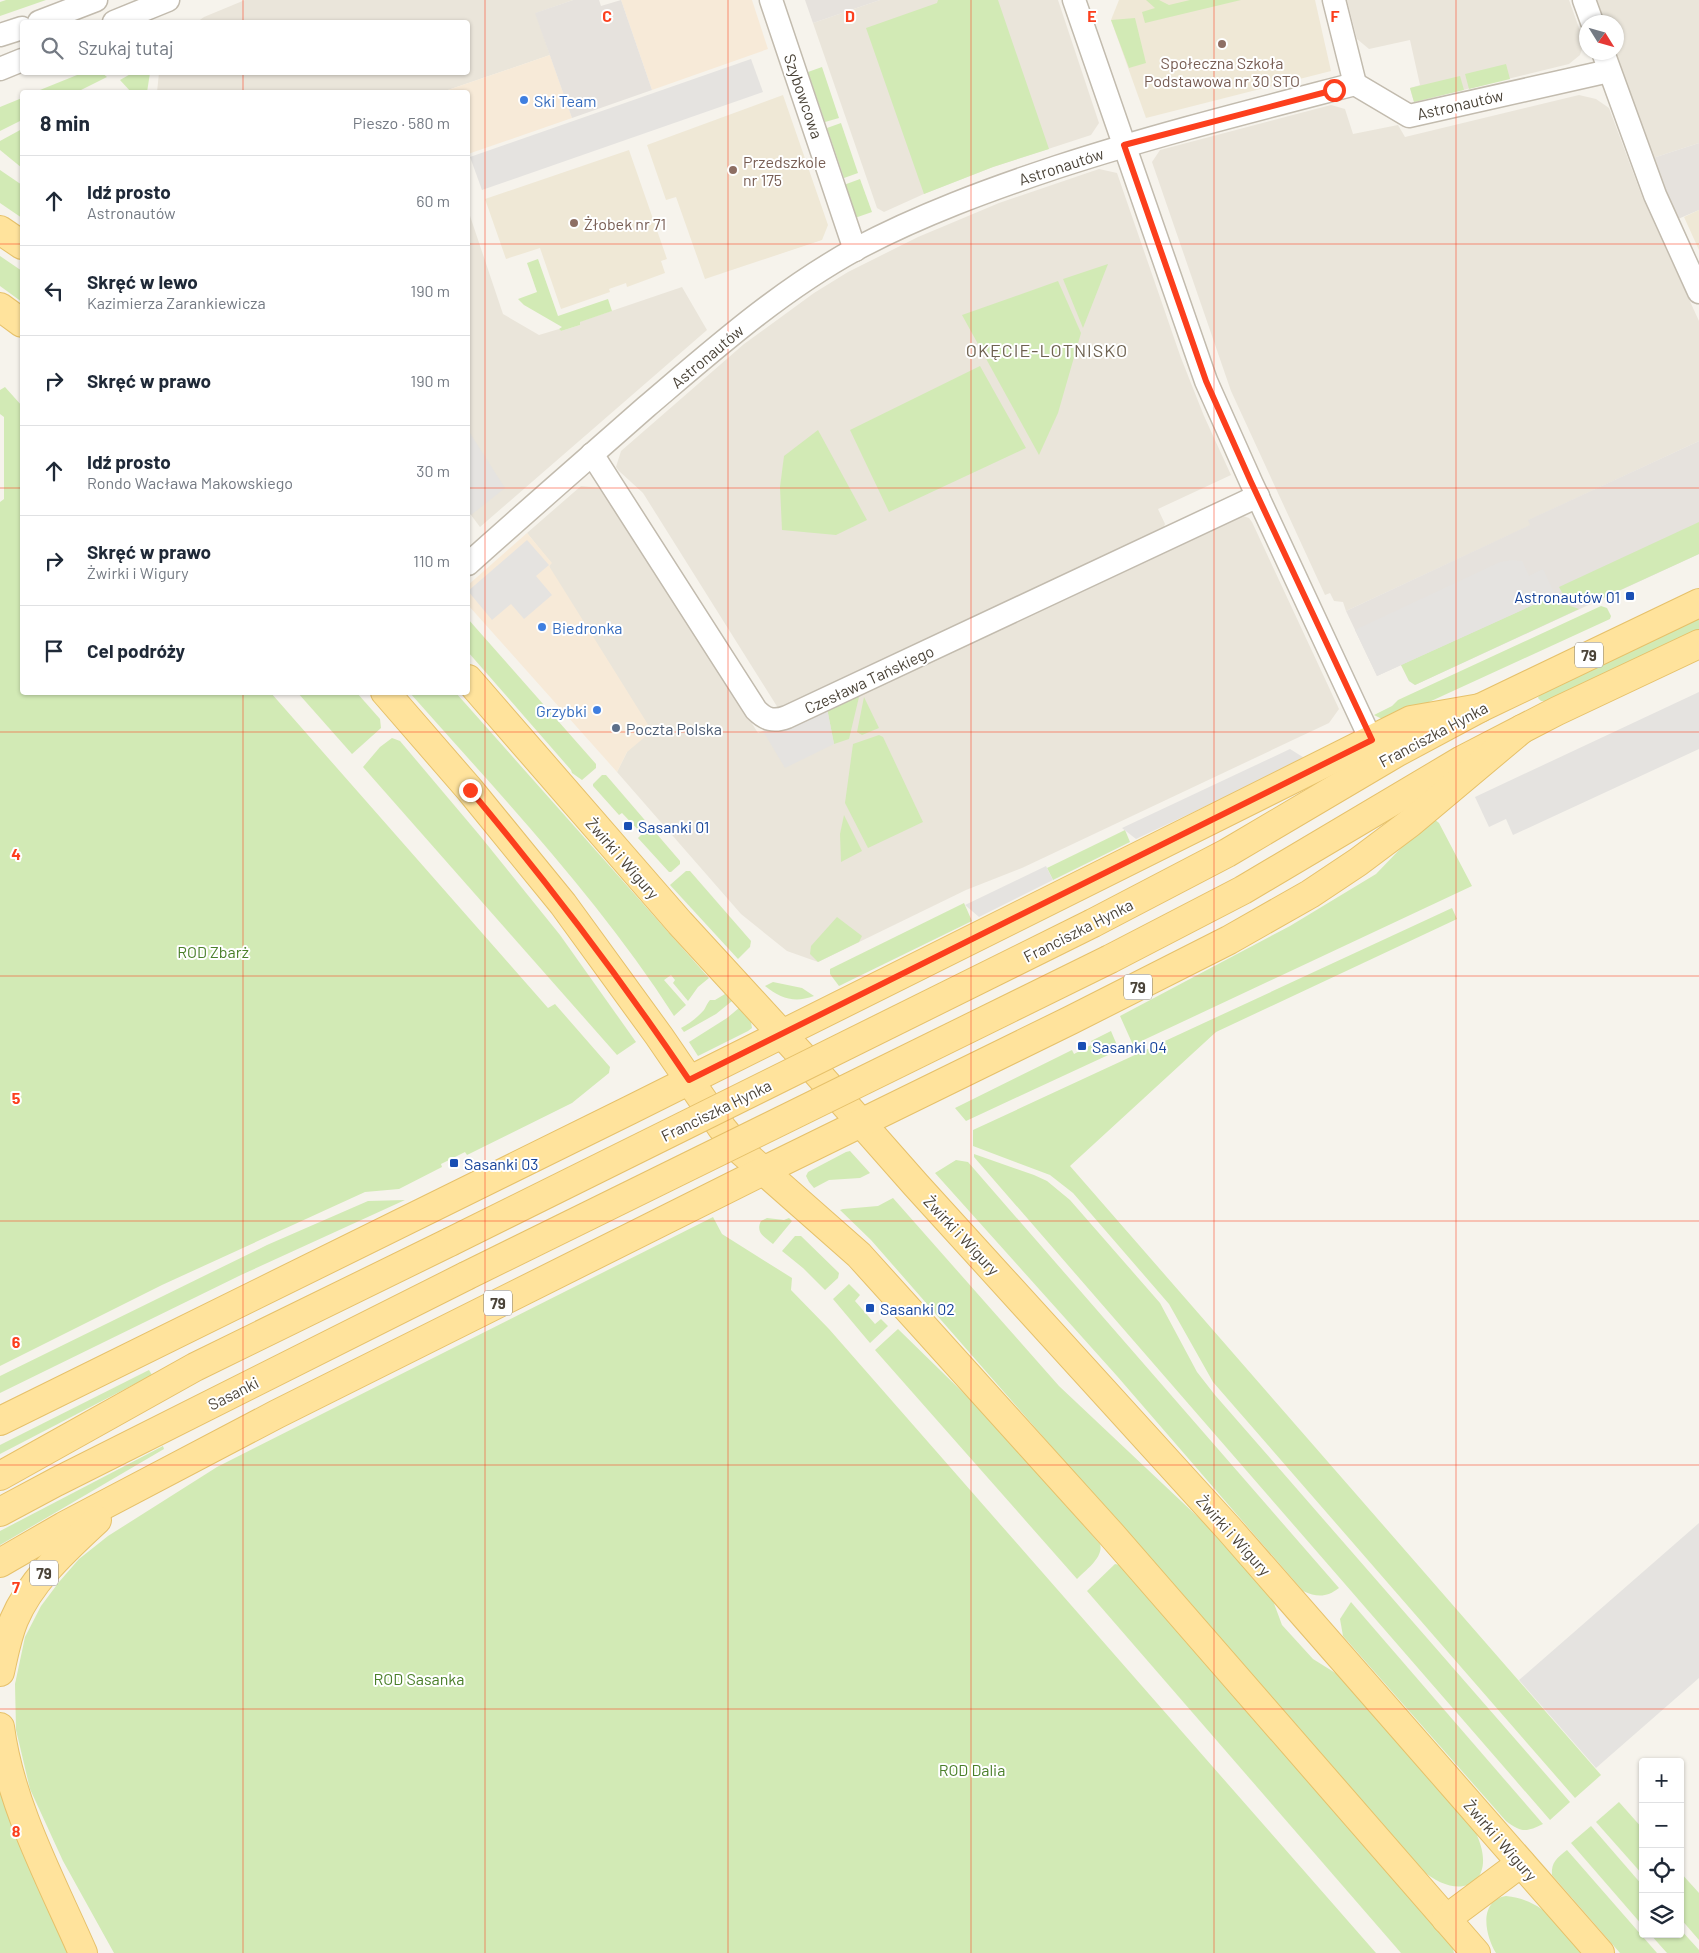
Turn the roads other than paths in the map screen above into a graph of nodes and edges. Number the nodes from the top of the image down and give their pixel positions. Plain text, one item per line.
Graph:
1 (96, 0) edge
2 (168, 0) edge
3 (771, 0) edge
4 (1074, 0) edge
5 (1334, 0) edge
6 (1584, 0) edge
7 (1589, 15) edge
8 (44, 20) edge
9 (119, 20) edge
10 (20, 29) edge
11 (0, 35) edge
12 (20, 61) edge
13 (1606, 62) edge
14 (0, 69) edge
15 (1355, 84) junction
16 (1124, 145) junction
17 (0, 230) edge
18 (20, 244) edge
19 (855, 250) junction
20 (1699, 292) edge
21 (0, 307) edge
22 (20, 322) edge
23 (592, 454) junction
24 (1258, 496) junction
25 (470, 562) edge
26 (1699, 603) edge
27 (1699, 644) edge
28 (470, 681) edge
29 (388, 695) edge
30 (1480, 708) junction
31 (1522, 729) junction
32 (1372, 740) junction
33 (782, 1034) junction
34 (689, 1080) junction
35 (862, 1122) junction
36 (763, 1171) junction
37 (0, 1421) edge
38 (0, 1476) edge
39 (122, 1497) junction
40 (0, 1512) edge
41 (0, 1563) edge
42 (0, 1672) edge
43 (0, 1727) edge
44 (1521, 1863) junction
45 (1446, 1919) junction
46 (83, 1953) edge
47 (1476, 1953) edge
48 (1600, 1953) edge

1 - 8 street
2 - 9 street
3 - 19 street, Szybowcowa
4 - 16 street
5 - 15 street
6 - 7 street
10 - 11 street
12 - 14 street
13 - 15 street, Astronautów
13 - 20 street, Astronautów
15 - 16 street, Astronautów
16 - 19 street, Astronautów
16 - 24 street
17 - 18 main road
19 - 23 street, Astronautów
21 - 22 main road
23 - 24 street, Czesława Tańskiego
23 - 25 street, Astronautów
24 - 32 street
26 - 30 main road, Franciszka Hynka / 79
27 - 31 main road, 79
28 - 33 main road, Żwirki i Wigury
29 - 34 main road
30 - 32 main road, 79
30 - 38 main road, Franciszka Hynka, bridge
31 - 35 main road, 79
31 - 40 main road, Sasanki, bridge
32 - 33 main road, 79
33 - 34 main road, 79
33 - 35 main road, Żwirki i Wigury
34 - 36 main road
34 - 37 main road, 79
35 - 36 main road, 79
35 - 44 main road, Żwirki i Wigury
36 - 39 main road, 79
36 - 45 main road
39 - 41 main road
39 - 42 main road, 79
43 - 46 main road
44 - 45 main road
44 - 48 main road, Żwirki i Wigury
45 - 47 main road

